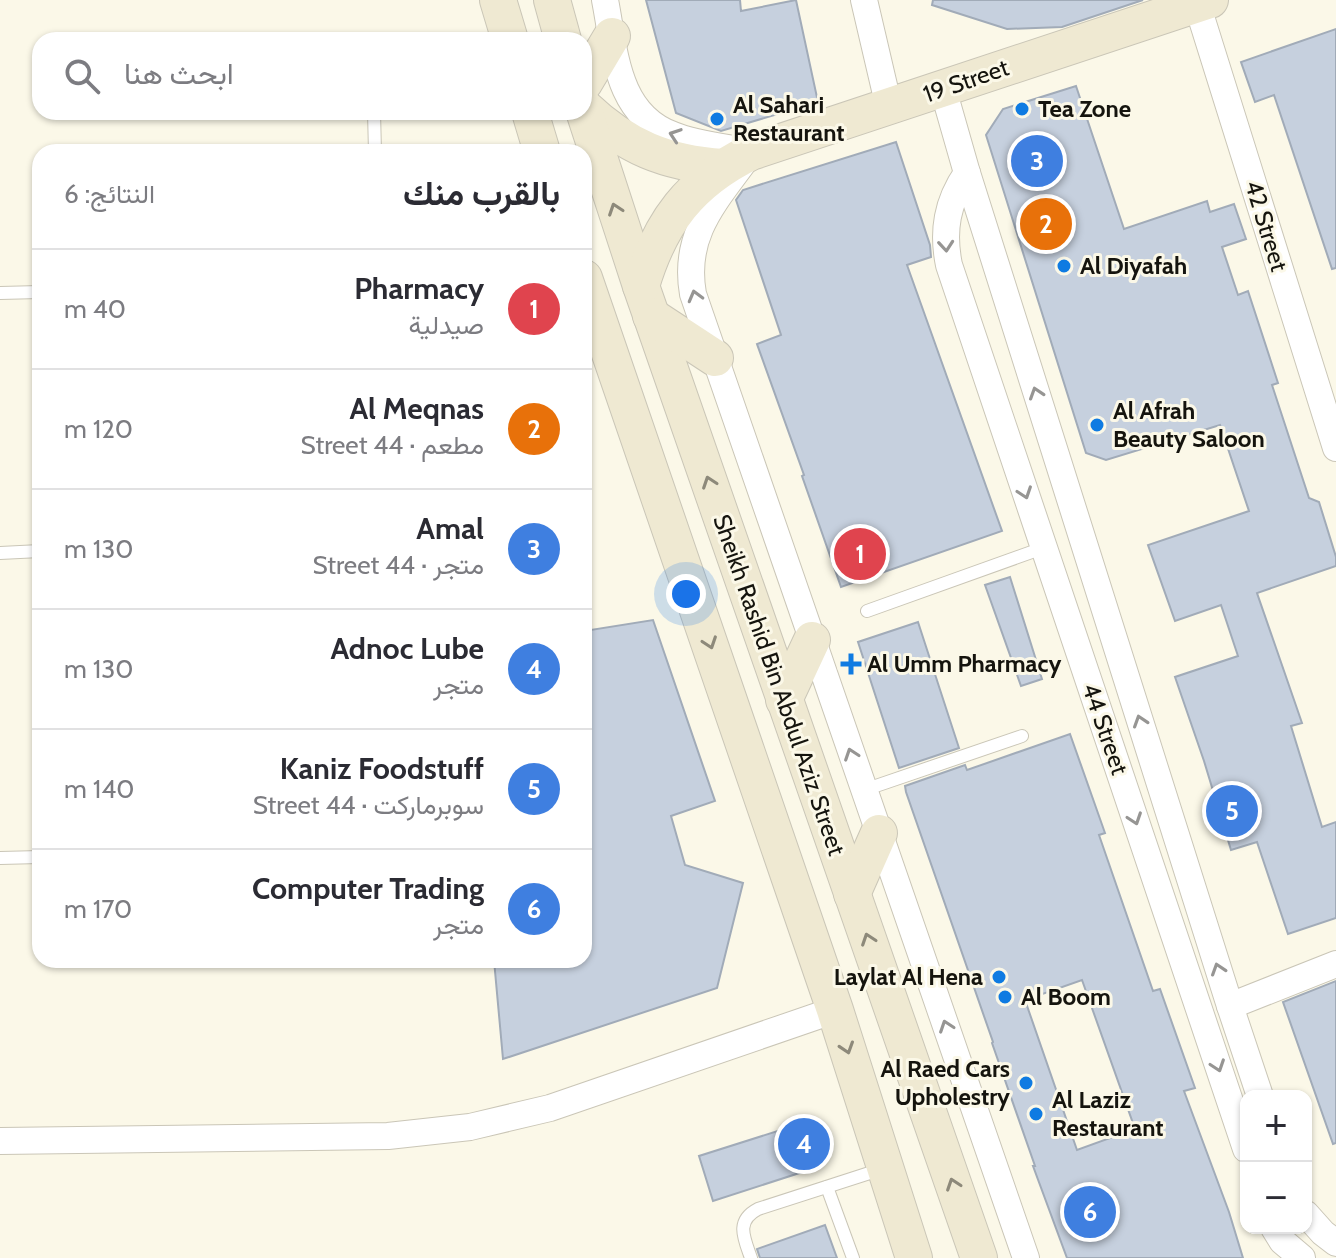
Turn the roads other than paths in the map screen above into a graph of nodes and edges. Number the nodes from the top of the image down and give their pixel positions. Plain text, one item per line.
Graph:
1 (498, 0) edge
2 (552, 0) edge
3 (605, 0) edge
4 (864, 0) edge
5 (1204, 2) edge
6 (508, 32) edge
7 (561, 32) edge
8 (612, 36) junction
9 (592, 70) edge
10 (943, 89) junction
11 (889, 107) junction
12 (592, 116) edge
13 (374, 120) edge
14 (532, 120) edge
15 (587, 120) edge
16 (375, 144) edge
17 (540, 144) edge
18 (737, 160) junction
19 (967, 173) junction
20 (32, 292) edge
21 (0, 293) edge
22 (592, 301) edge
23 (646, 301) junction
24 (593, 349) dead end
25 (715, 358) junction
26 (619, 379) junction
27 (1336, 448) edge
28 (1043, 548) junction
29 (32, 551) edge
30 (0, 553) edge
31 (867, 611) dead end
32 (812, 640) junction
33 (784, 700) junction
34 (1022, 736) dead end
35 (864, 790) junction
36 (879, 833) junction
37 (32, 857) edge
38 (0, 858) edge
39 (852, 894) junction
40 (1336, 964) edge
41 (1230, 1006) junction
42 (835, 1010) junction
43 (1258, 1090) edge
44 (1240, 1131) edge
45 (0, 1141) edge
46 (885, 1168) junction
47 (827, 1187) junction
48 (1312, 1221) edge
49 (1278, 1234) edge
50 (1336, 1243) edge
51 (751, 1258) edge
52 (853, 1258) edge
53 (914, 1258) edge
54 (979, 1258) edge
55 (1026, 1258) edge
56 (1302, 1258) edge

1 - 6 main road
2 - 7 main road
3 - 8 street
4 - 11 street
5 - 10 main road, 19 Street
5 - 27 street, 42 Street
8 - 9 main road
18 -> 8 street
10 - 11 main road, 19 Street
10 - 19 street, 44 Street
11 - 18 main road, 19 Street
12 - 18 main road, 19 Street
13 - 16 lane
14 - 17 main road
23 -> 15 main road, Sheikh Rashid Bin Abdul Aziz Street
18 - 23 main road, 19 Street
25 -> 18 street
19 -> 28 street, 44 Street
41 -> 19 street, 44 Street
20 - 21 lane
22 - 26 main road
23 - 25 main road
33 -> 23 main road, Sheikh Rashid Bin Abdul Aziz Street
24 - 26 lane
25 - 32 street
26 -> 42 main road
28 - 31 lane
28 -> 44 street, 44 Street
29 - 30 lane
32 - 33 main road
35 -> 32 street
33 - 39 main road, Sheikh Rashid Bin Abdul Aziz Street
34 - 35 lane
35 - 36 street
36 - 39 main road
55 -> 36 street
37 - 38 lane
54 -> 39 main road, Sheikh Rashid Bin Abdul Aziz Street
40 - 41 street
41 - 43 street, 44 Street
42 - 45 street
42 -> 46 main road
46 - 47 lane
46 - 53 main road
47 - 51 lane
47 - 52 lane
48 - 50 street
49 - 56 street

